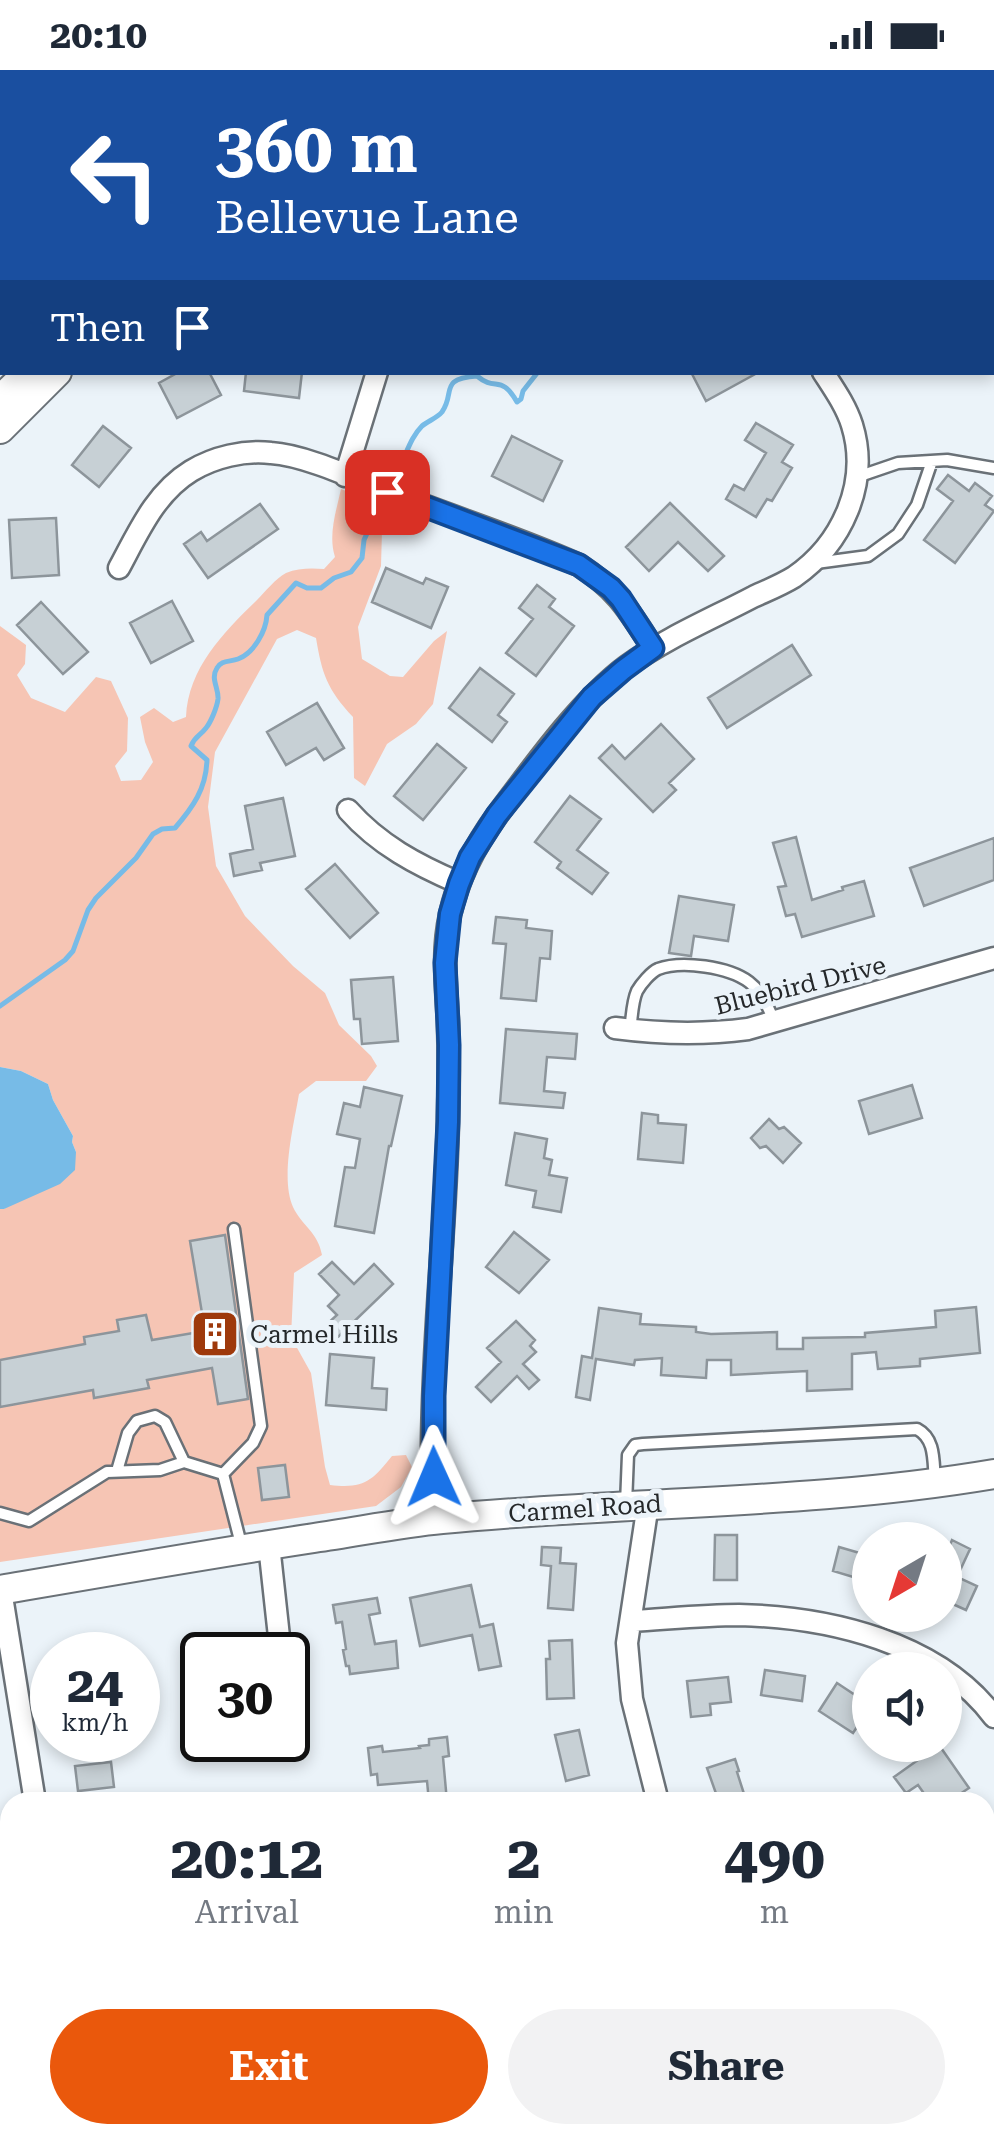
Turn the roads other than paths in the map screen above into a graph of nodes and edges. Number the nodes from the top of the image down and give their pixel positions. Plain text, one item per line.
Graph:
1 (25, 375) edge
2 (54, 375) edge
3 (376, 375) edge
4 (825, 375) edge
5 (0, 400) edge
6 (0, 429) edge
7 (932, 461) junction
8 (994, 468) edge
9 (345, 476) junction
10 (856, 477) junction
11 (810, 564) junction
12 (119, 568) dead end
13 (653, 648) junction
14 (348, 810) dead end
15 (459, 884) junction
16 (994, 958) edge
17 (775, 1022) junction
18 (623, 1029) joint
19 (234, 1228) dead end
20 (184, 1462) junction
21 (117, 1471) junction
22 (222, 1474) junction
23 (994, 1474) edge
24 (936, 1484) junction
25 (637, 1504) junction
26 (0, 1512) edge
27 (436, 1520) junction
28 (255, 1547) junction
29 (0, 1590) edge
30 (632, 1621) junction
31 (276, 1632) edge
32 (994, 1717) edge
33 (33, 1792) edge
34 (655, 1792) edge

1 - 5 main road
2 - 6 main road
3 - 9 street
4 - 10 street
7 - 8 lane
7 - 10 lane
7 - 11 lane
9 - 12 street
9 - 13 street
10 - 11 street
11 - 13 street
13 - 15 street
14 - 15 street
15 - 27 street
16 - 17 street, Bluebird Drive
17 - 18 street, Bluebird Drive
17 - 18 lane
19 - 22 lane
20 - 21 lane
20 - 21 lane
20 - 22 lane
21 - 26 lane
22 - 28 lane
23 - 24 main road, Carmel Road
24 - 25 main road, Carmel Road
24 - 25 lane
25 - 27 main road, Carmel Road
25 - 30 street
27 - 28 main road, Carmel Road
28 - 29 main road, Carmel Road
28 - 31 street
29 - 33 street
30 - 32 street
30 - 34 street

